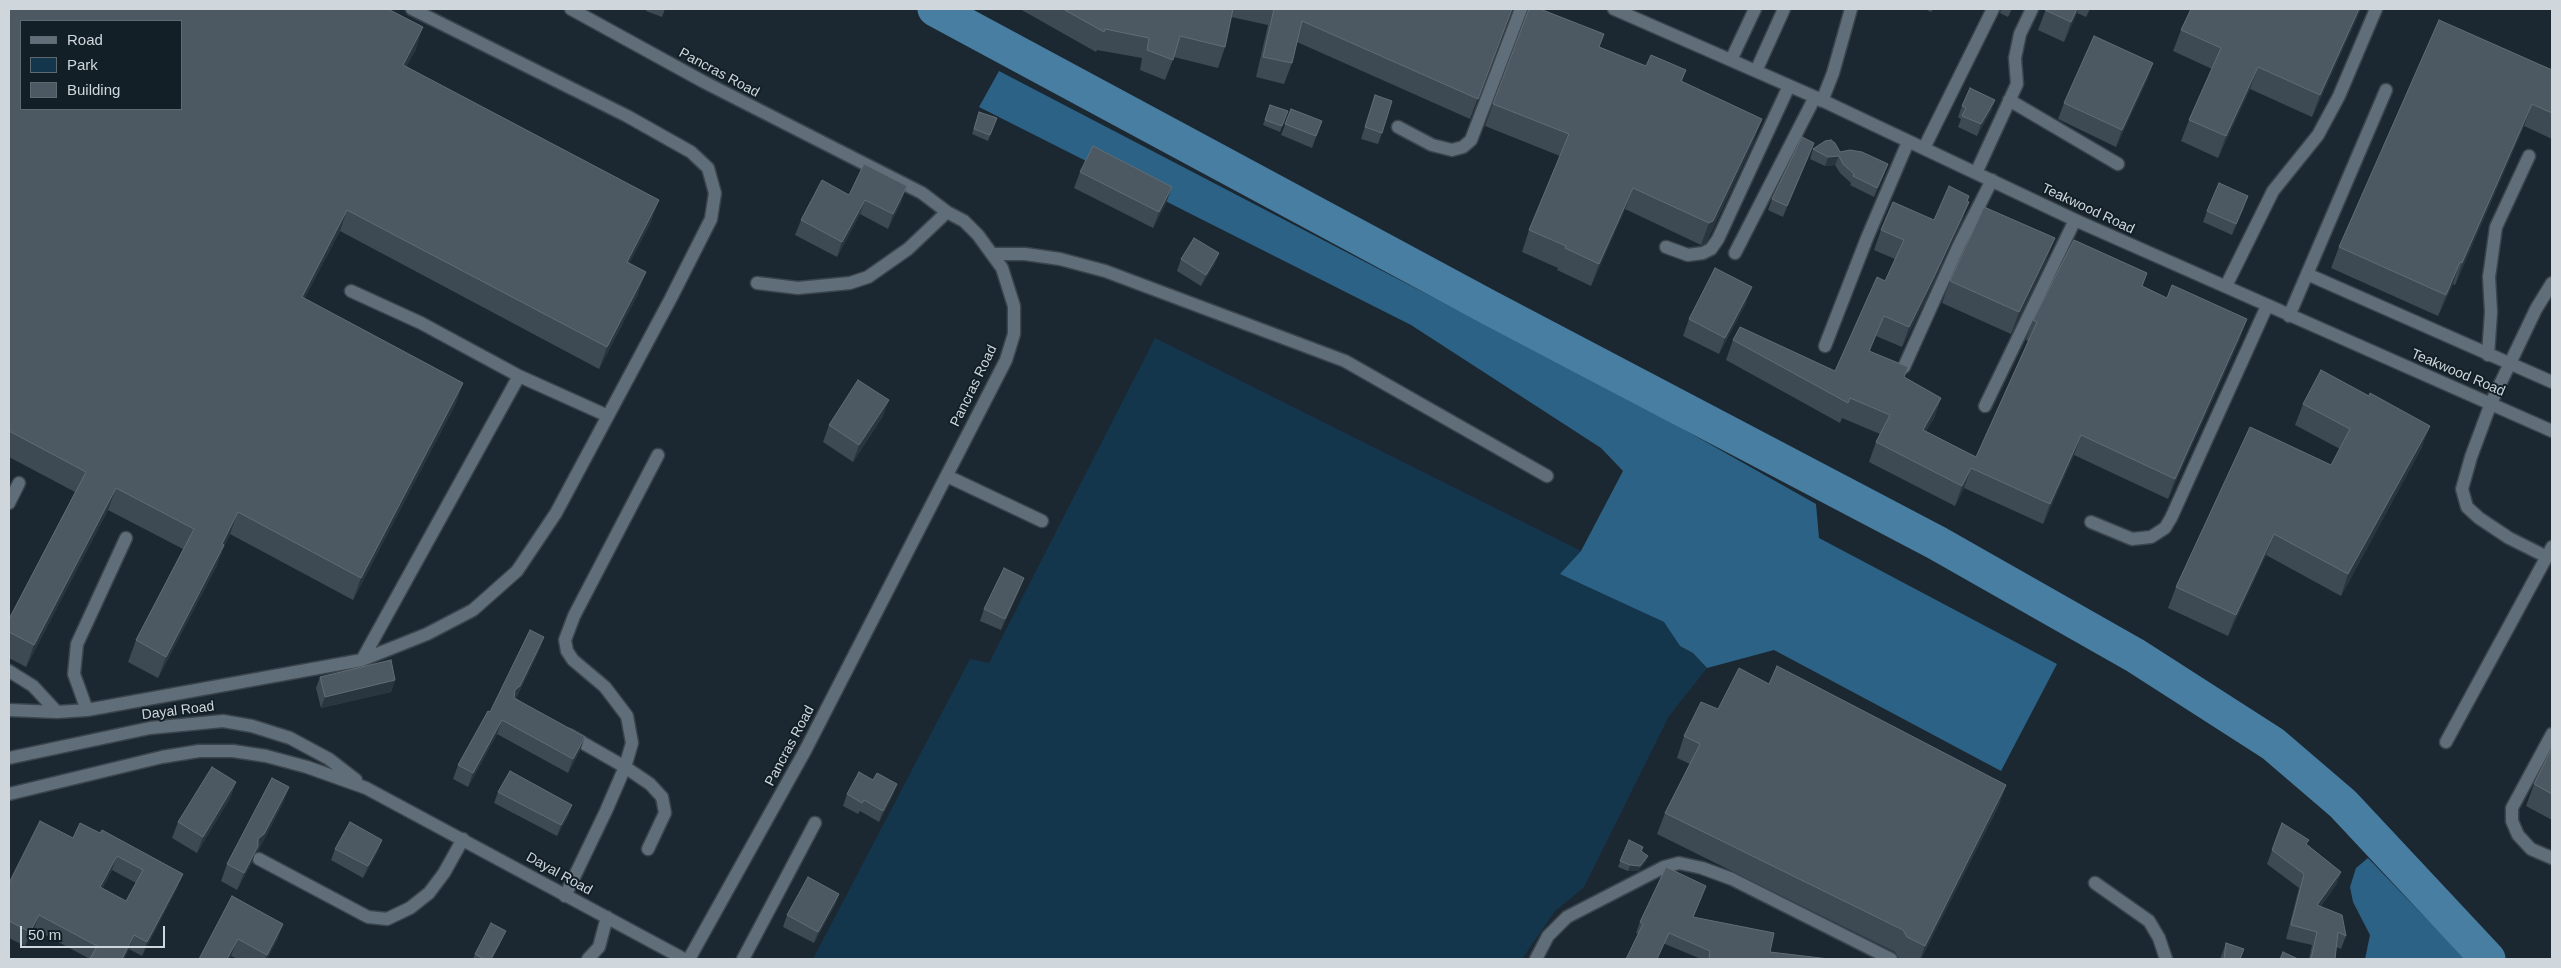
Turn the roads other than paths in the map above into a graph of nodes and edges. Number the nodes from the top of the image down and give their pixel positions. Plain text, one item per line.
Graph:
1 (412, 9) edge
2 (571, 9) edge
3 (1521, 9) edge
4 (1614, 9) edge
5 (1755, 9) edge
6 (1784, 9) edge
7 (1851, 9) edge
8 (1993, 9) edge
9 (2032, 9) edge
10 (2376, 9) edge
11 (1731, 60) junction
12 (1756, 71) junction
13 (1788, 86) junction
14 (2386, 90) dead end
15 (1818, 99) junction
16 (2010, 100) junction
17 (1398, 127) dead end
18 (1908, 142) junction
19 (1924, 148) junction
20 (2529, 156) dead end
21 (2118, 164) dead end
22 (1976, 173) junction
23 (1992, 180) junction
24 (946, 212) junction
25 (2075, 220) junction
26 (1666, 247) dead end
27 (1735, 253) dead end
28 (993, 254) junction
29 (2307, 274) junction
30 (757, 283) dead end
31 (2552, 283) edge
32 (2226, 286) junction
33 (351, 291) dead end
34 (2266, 306) junction
35 (2289, 316) junction
36 (1825, 346) dead end
37 (2488, 355) junction
38 (2509, 364) junction
39 (1904, 367) edge
40 (519, 376) junction
41 (2552, 382) edge
42 (2490, 403) junction
43 (1985, 406) dead end
44 (608, 416) junction
45 (2552, 431) edge
46 (658, 455) dead end
47 (947, 476) junction
48 (1547, 476) dead end
49 (19, 483) dead end
50 (9, 503) edge
51 (1042, 521) dead end
52 (2091, 522) dead end
53 (126, 538) dead end
54 (2550, 552) edge
55 (362, 660) junction
56 (9, 671) edge
57 (9, 710) edge
58 (87, 710) junction
59 (57, 712) junction
60 (555, 728) edge
61 (2552, 734) edge
62 (2446, 742) dead end
63 (9, 758) edge
64 (625, 767) junction
65 (366, 788) junction
66 (9, 794) edge
67 (815, 823) dead end
68 (463, 839) junction
69 (648, 850) dead end
70 (2552, 858) edge
71 (259, 859) edge
72 (2095, 883) dead end
73 (565, 896) junction
74 (607, 917) junction
75 (588, 959) edge
76 (684, 959) edge
77 (689, 959) edge
78 (743, 959) edge
79 (1536, 959) edge
80 (1891, 959) edge
81 (2166, 959) edge

1 - 44 street
2 - 24 street, Pancras Road
3 - 17 street
4 - 11 street, Teakwood Road
5 - 11 street
6 - 12 street
7 - 15 street
8 - 19 street
9 - 16 street
10 - 32 street
11 - 12 street, Teakwood Road
12 - 13 street, Teakwood Road
13 - 15 street, Teakwood Road
13 - 26 street
14 - 29 street
15 - 18 street, Teakwood Road
15 - 27 street
16 - 21 street
16 - 22 street
18 - 19 street, Teakwood Road
18 - 36 street
19 - 22 street, Teakwood Road
20 - 37 street
22 - 23 street, Teakwood Road
23 - 25 street, Teakwood Road
23 - 39 street
24 - 28 street, Pancras Road
24 - 30 street
25 - 32 street, Teakwood Road
25 - 43 street
28 - 47 street, Pancras Road
28 - 48 street
29 - 35 street
29 - 37 street
31 - 38 street
32 - 34 street, Teakwood Road
33 - 40 street
34 - 35 street, Teakwood Road
34 - 52 street
35 - 42 street, Teakwood Road
37 - 38 street
38 - 41 street
38 - 42 street
40 - 44 street
40 - 55 street
42 - 45 street, Teakwood Road
42 - 54 street
44 - 55 street
46 - 64 street
47 - 51 street
47 - 77 street, Pancras Road
49 - 50 street
53 - 58 street
54 - 62 street
55 - 58 street
56 - 59 street
57 - 59 street
58 - 59 street
60 - 64 street
61 - 70 street
63 - 65 street, Dayal Road
64 - 69 street
64 - 73 street
65 - 66 street, Dayal Road
65 - 68 street, Dayal Road
67 - 78 street
68 - 71 street
68 - 73 street, Dayal Road
72 - 81 street
73 - 74 street, Dayal Road
74 - 75 street
74 - 76 street, Dayal Road
79 - 80 street

